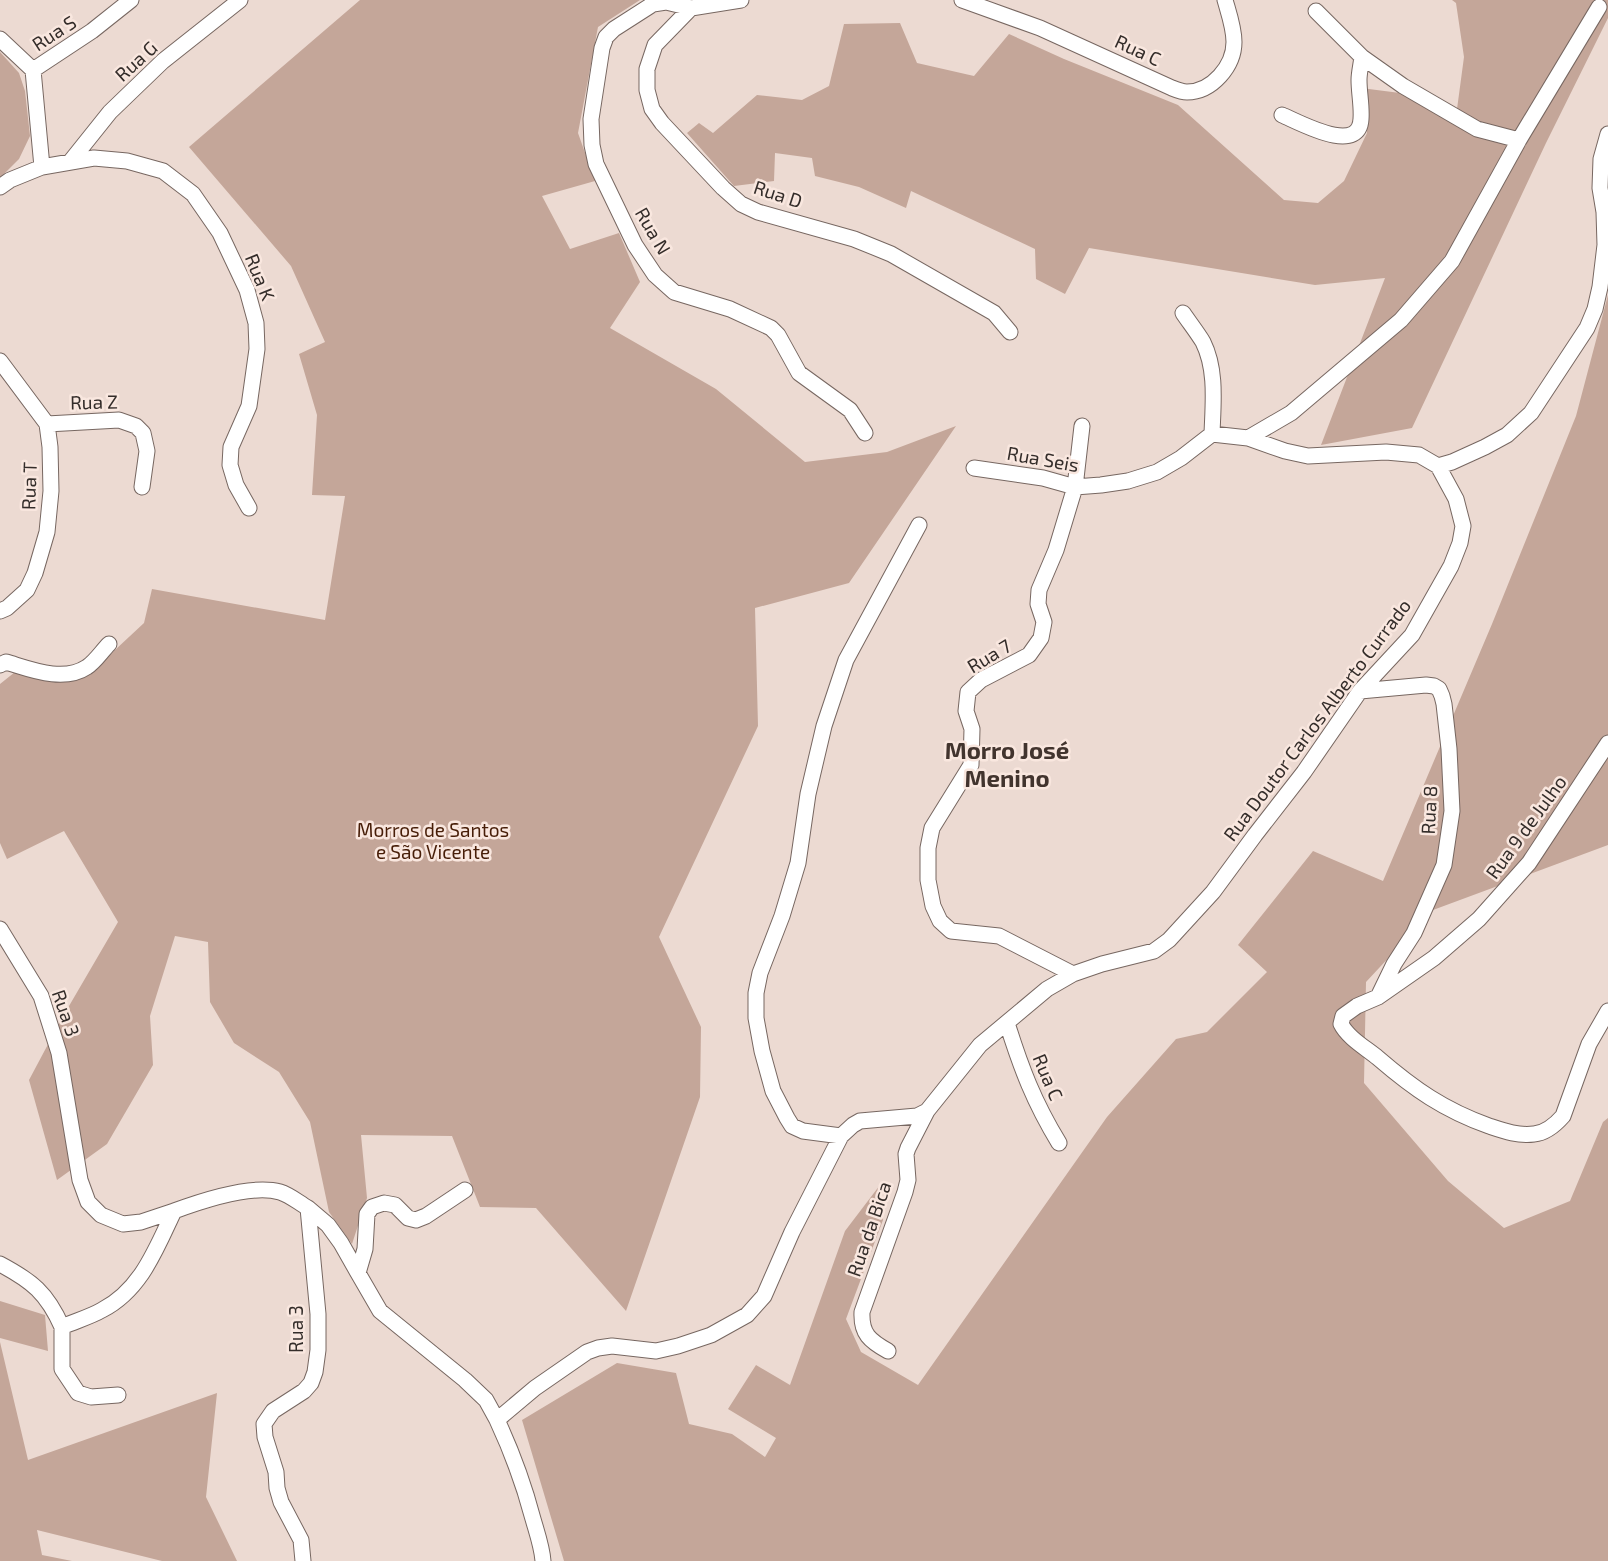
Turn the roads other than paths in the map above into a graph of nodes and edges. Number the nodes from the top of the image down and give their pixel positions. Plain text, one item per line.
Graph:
1 (131, 0) edge
2 (240, 0) edge
3 (740, 0) edge
4 (962, 0) edge
5 (1225, 0) edge
6 (1599, 7) dead end
7 (690, 8) junction
8 (1316, 11) dead end
9 (0, 39) edge
10 (1362, 57) junction
11 (33, 70) junction
12 (1282, 115) dead end
13 (1608, 134) edge
14 (1519, 140) junction
15 (70, 162) junction
16 (42, 167) junction
17 (0, 187) edge
18 (1183, 313) dead end
19 (1010, 332) dead end
20 (0, 361) edge
21 (47, 424) junction
22 (1082, 426) dead end
23 (865, 433) dead end
24 (1212, 434) junction
25 (1248, 438) junction
26 (1438, 466) junction
27 (974, 468) dead end
28 (142, 487) dead end
29 (1075, 487) junction
30 (249, 508) dead end
31 (920, 525) dead end
32 (0, 611) edge
33 (109, 644) dead end
34 (2, 658) edge
35 (1360, 691) junction
36 (1608, 743) edge
37 (0, 929) edge
38 (1073, 974) junction
39 (1378, 997) junction
40 (1608, 1011) edge
41 (1007, 1023) junction
42 (928, 1111) junction
43 (841, 1136) junction
44 (1059, 1143) dead end
45 (465, 1190) dead end
46 (308, 1208) junction
47 (174, 1211) junction
48 (0, 1264) edge
49 (358, 1273) junction
50 (62, 1327) junction
51 (888, 1351) dead end
52 (118, 1394) dead end
53 (497, 1420) junction
54 (303, 1561) edge
55 (543, 1561) edge

1 - 11 street, Rua S
2 - 15 street, Rua G
3 - 7 street
4 - 5 street, Rua C
6 - 14 street
7 - 19 street, Rua D
7 - 23 street, Rua N
8 - 10 street
9 - 11 street, Rua S
10 - 12 street
10 - 14 street
11 - 16 street
13 - 26 street
14 - 25 street
15 - 16 street
15 - 30 street, Rua K
16 - 17 street
18 - 24 street
20 - 21 street, Rua T
21 - 28 street, Rua Z
21 - 32 street, Rua T
22 - 29 street, Rua 7
24 - 25 street
24 - 29 street, Rua Seis
25 - 26 street
26 - 35 street, Rua Doutor Carlos Alberto Currado
27 - 29 street, Rua Seis
29 - 38 street, Rua 7
31 - 43 street
33 - 34 street
35 - 38 street, Rua Doutor Carlos Alberto Currado
35 - 39 street, Rua 8
36 - 39 street, Rua 9 de Julho
37 - 47 street, Rua 3
38 - 41 street, Rua Doutor Carlos Alberto Currado
39 - 40 street, Rua 9 de Julho
41 - 42 street, Rua Doutor Carlos Alberto Currado
41 - 44 street, Rua C
42 - 43 street
42 - 51 street, Rua da Bica
43 - 53 street
45 - 49 street
46 - 47 street, Rua 3
46 - 49 street
46 - 54 street, Rua 3
47 - 50 street
48 - 50 street
49 - 53 street
50 - 52 street
53 - 55 street

